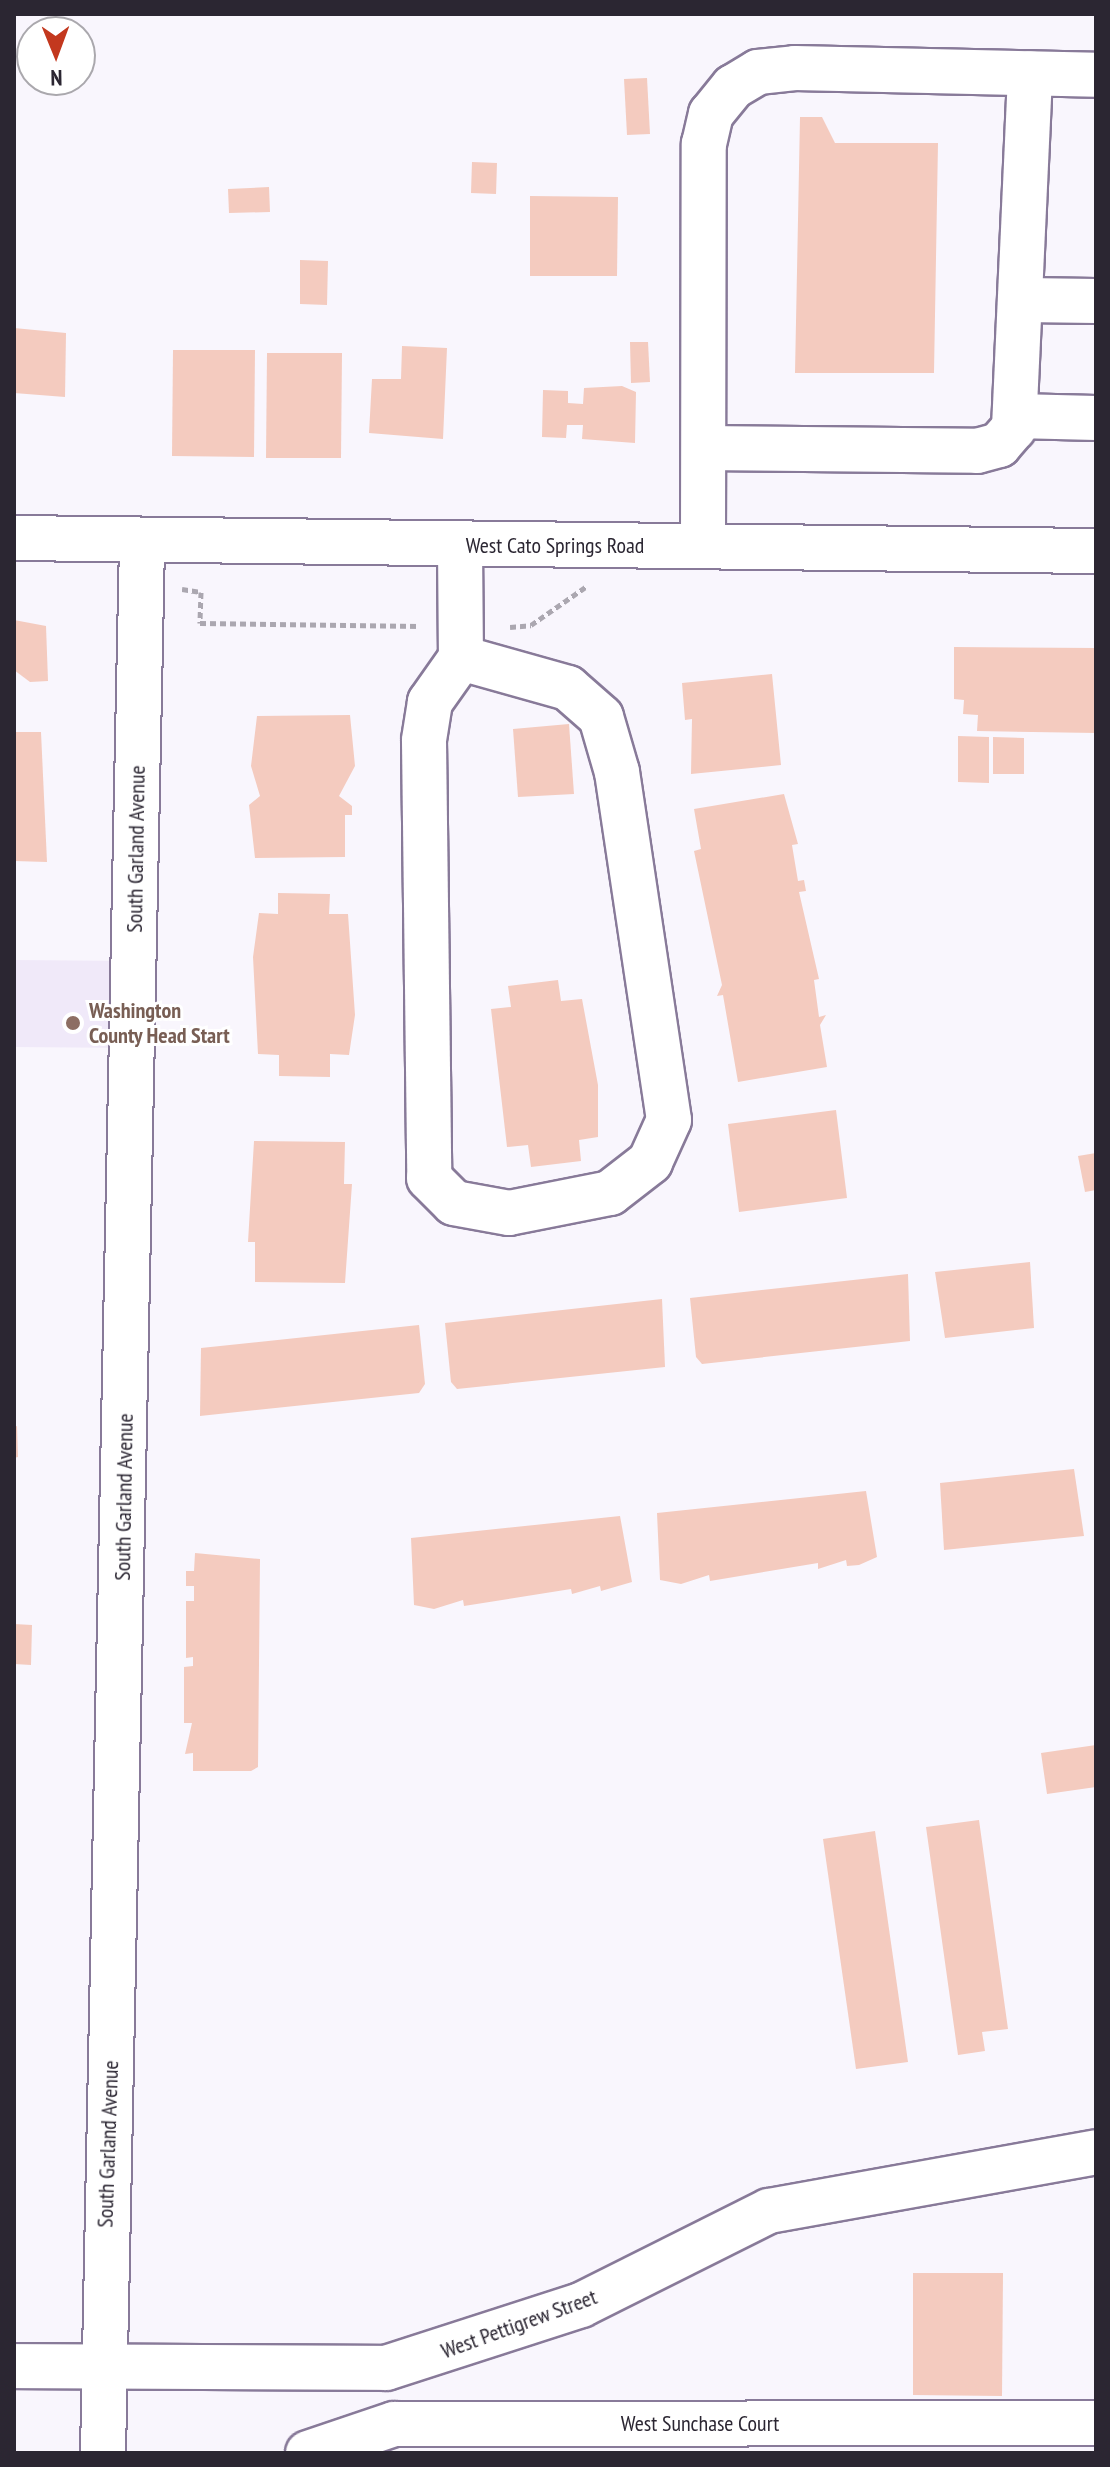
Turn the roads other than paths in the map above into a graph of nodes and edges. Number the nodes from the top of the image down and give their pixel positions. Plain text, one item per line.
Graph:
1 (1030, 73) junction
2 (1096, 75) edge
3 (1024, 300) junction
4 (1096, 301) edge
5 (1016, 416) junction
6 (1096, 418) edge
7 (704, 448) junction
8 (14, 538) edge
9 (142, 540) junction
10 (703, 544) junction
11 (460, 547) junction
12 (1096, 551) edge
13 (461, 643) junction
14 (1096, 2152) edge
15 (14, 2366) edge
16 (102, 2366) junction
17 (1096, 2423) edge
18 (103, 2453) edge
19 (308, 2453) edge

1 - 2 street
1 - 3 street
1 - 7 street
3 - 4 street
3 - 5 street
5 - 6 street
5 - 7 street
7 - 10 street
8 - 9 street, West Cato Springs Road
9 - 11 street, West Cato Springs Road
9 - 16 street, South Garland Avenue
10 - 11 street, West Cato Springs Road
10 - 12 street, West Cato Springs Road
11 - 13 street
13 - 13 street
14 - 16 street, West Pettigrew Street
15 - 16 street, West Pettigrew Street
16 - 18 street, South Garland Avenue
17 - 19 street, West Sunchase Court

